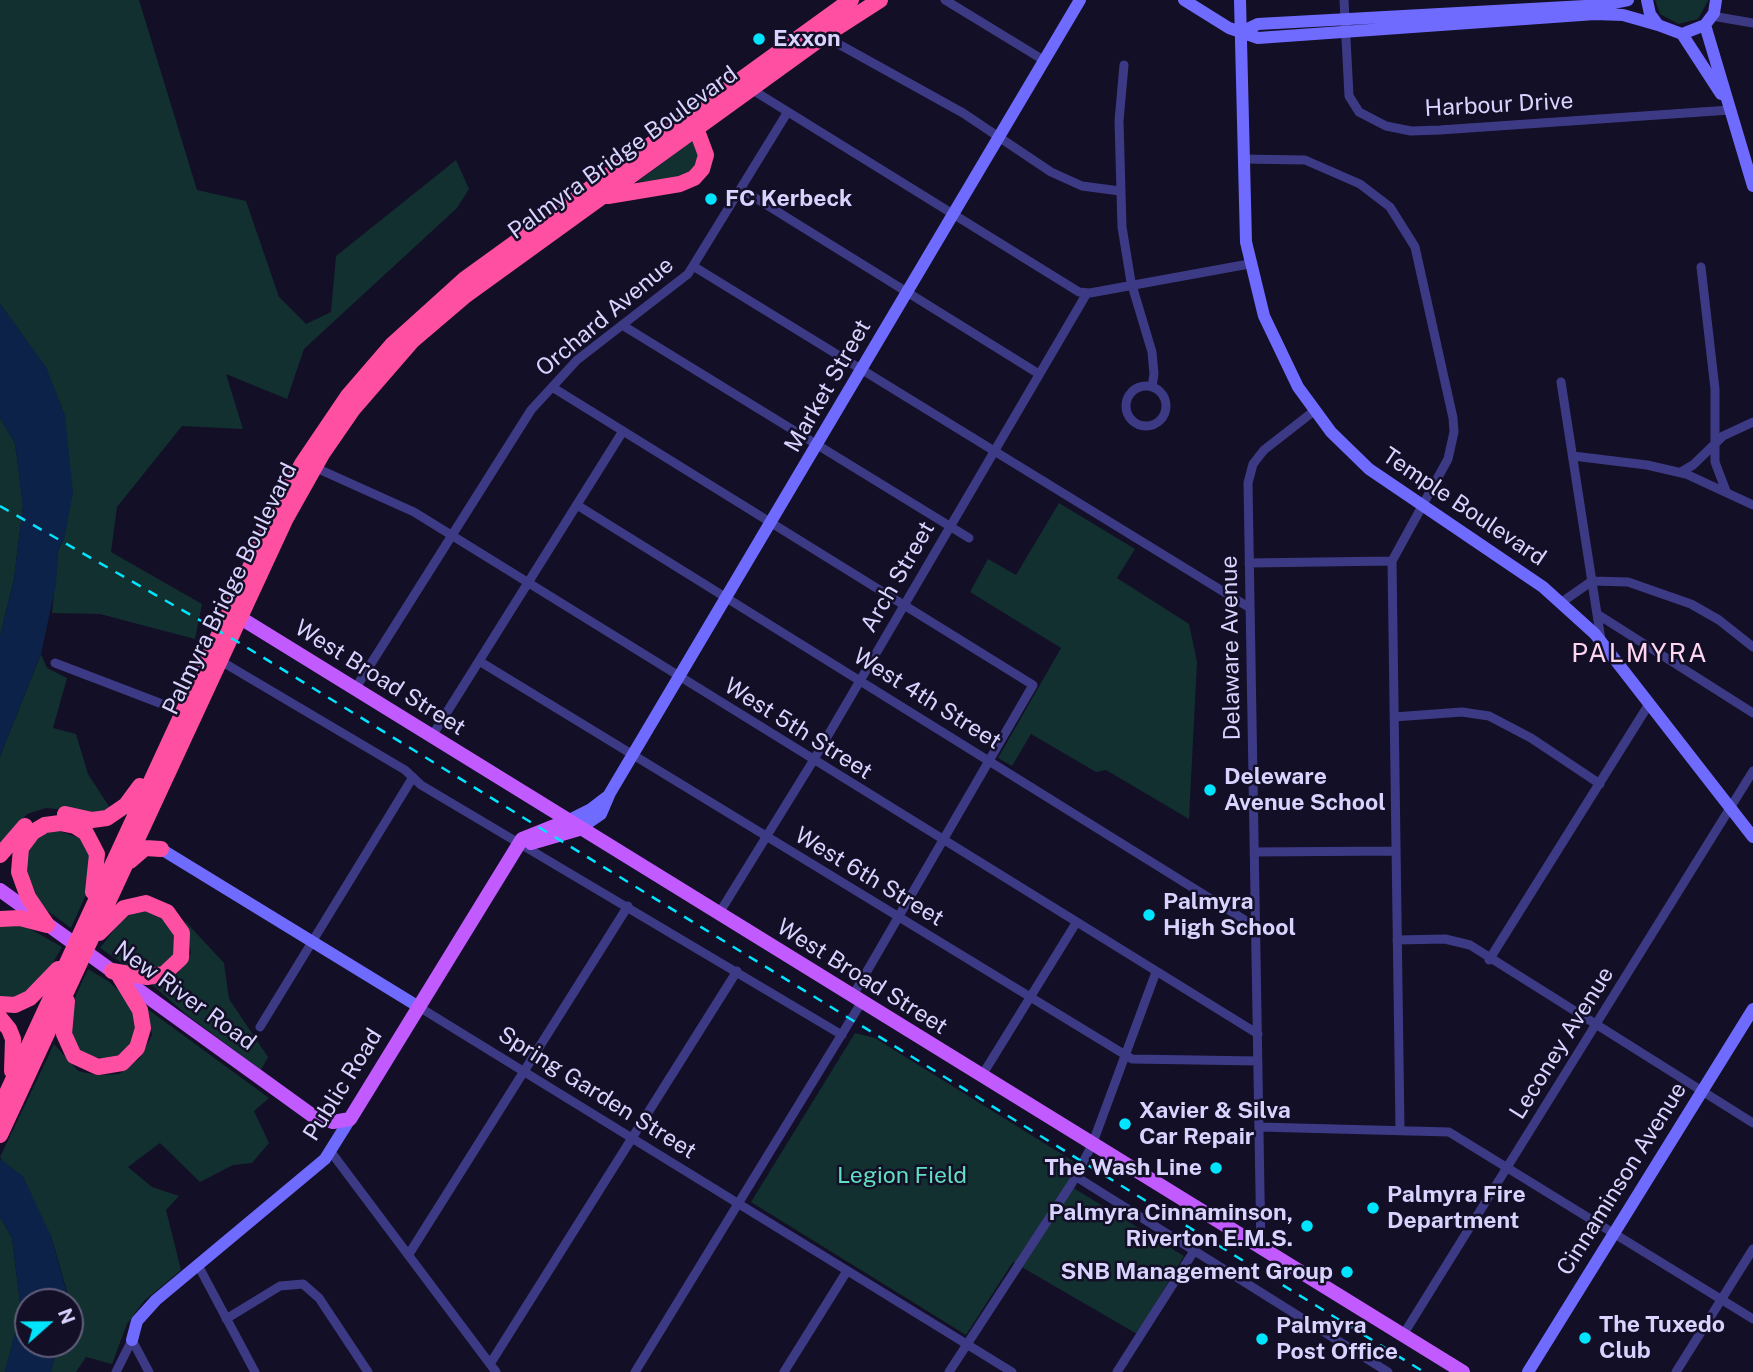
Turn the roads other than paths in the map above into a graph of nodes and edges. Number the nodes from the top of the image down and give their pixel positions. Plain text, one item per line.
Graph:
1 (851, 0) edge
2 (880, 0) edge
3 (945, 0) edge
4 (1080, 0) edge
5 (1184, 0) edge
6 (1240, 0) edge
7 (1344, 0) edge
8 (1628, 0) edge
9 (1647, 0) edge
10 (1716, 0) edge
11 (1512, 10) edge
12 (1596, 10) junction
13 (1709, 20) junction
14 (1753, 23) edge
15 (1658, 25) junction
16 (1344, 26) junction
17 (1241, 32) junction
18 (1682, 34) junction
19 (824, 36) junction
20 (1045, 61) junction
21 (1124, 65) dead end
22 (751, 89) junction
23 (1728, 107) junction
24 (787, 113) junction
25 (696, 128) junction
26 (999, 138) junction
27 (1243, 159) junction
28 (1753, 186) edge
29 (741, 189) junction
30 (1120, 191) junction
31 (598, 199) junction
32 (953, 216) junction
33 (1249, 264) junction
34 (694, 266) junction
35 (1701, 267) dead end
36 (1132, 286) junction
37 (1087, 293) junction
38 (907, 294) junction
39 (622, 325) junction
40 (862, 370) junction
41 (1039, 374) junction
42 (1561, 382) dead end
43 (552, 387) junction
44 (1152, 387) junction
45 (1314, 411) junction
46 (1753, 422) edge
47 (624, 431) junction
48 (1715, 442) junction
49 (819, 444) junction
50 (994, 451) junction
51 (1573, 456) junction
52 (314, 467) junction
53 (1681, 472) junction
54 (1726, 491) junction
55 (577, 505) junction
56 (1753, 505) edge
57 (1421, 506) junction
58 (772, 523) junction
59 (950, 526) junction
60 (451, 536) junction
61 (970, 538) dead end
62 (1392, 561) junction
63 (1249, 563) junction
64 (527, 581) junction
65 (1592, 581) junction
66 (728, 598) junction
67 (1562, 602) junction
68 (904, 605) junction
69 (1250, 608) junction
70 (1597, 614) junction
71 (239, 617) junction
72 (1601, 642) junction
73 (1753, 647) edge
74 (219, 660) junction
75 (479, 661) junction
76 (55, 663) dead end
77 (681, 679) junction
78 (860, 680) junction
79 (355, 689) junction
80 (1649, 704) junction
81 (183, 712) junction
82 (1753, 713) edge
83 (1394, 717) junction
84 (432, 736) junction
85 (171, 737) junction
86 (633, 754) junction
87 (813, 761) junction
88 (989, 761) junction
89 (1753, 771) edge
90 (413, 777) junction
91 (1600, 784) junction
92 (1730, 808) junction
93 (143, 825) junction
94 (573, 825) junction
95 (765, 836) junction
96 (1753, 837) edge
97 (943, 841) junction
98 (519, 844) junction
99 (161, 849) junction
100 (1396, 851) junction
101 (1254, 852) junction
102 (0, 855) edge
103 (124, 868) junction
104 (0, 890) edge
105 (628, 906) junction
106 (718, 915) junction
107 (899, 917) junction
108 (0, 919) edge
109 (86, 922) junction
110 (1076, 923) junction
111 (47, 925) junction
112 (1255, 927) junction
113 (1398, 940) junction
114 (90, 942) junction
115 (312, 942) junction
116 (73, 951) junction
117 (1489, 960) junction
118 (737, 971) junction
119 (1156, 972) junction
120 (116, 974) junction
121 (70, 985) junction
122 (1030, 997) junction
123 (857, 1000) junction
124 (0, 1004) edge
125 (419, 1007) junction
126 (1753, 1009) edge
127 (0, 1018) edge
128 (1595, 1025) junction
129 (260, 1027) dead end
130 (1258, 1034) junction
131 (842, 1035) junction
132 (1125, 1055) junction
133 (1258, 1061) junction
134 (524, 1073) junction
135 (981, 1077) junction
136 (9, 1088) junction
137 (1702, 1091) junction
138 (0, 1108) edge
139 (350, 1119) junction
140 (1753, 1123) edge
141 (1259, 1128) junction
142 (1400, 1129) junction
143 (0, 1135) edge
144 (632, 1139) junction
145 (1092, 1145) junction
146 (331, 1152) junction
147 (1507, 1168) junction
148 (1075, 1176) junction
149 (738, 1204) junction
150 (1614, 1233) junction
151 (1753, 1249) edge
152 (1261, 1250) junction
153 (1194, 1251) junction
154 (409, 1254) junction
155 (199, 1267) junction
156 (847, 1271) junction
157 (1722, 1299) junction
158 (226, 1318) junction
159 (1753, 1319) edge
160 (1403, 1335) junction
161 (132, 1340) junction
162 (967, 1345) junction
163 (1123, 1363) junction
164 (493, 1368) edge
165 (116, 1372) edge
166 (149, 1372) edge
167 (255, 1372) edge
168 (368, 1372) edge
169 (635, 1372) edge
170 (784, 1372) edge
171 (949, 1372) edge
172 (1012, 1372) edge
173 (1116, 1372) edge
174 (1132, 1372) edge
175 (1388, 1372) edge
176 (1463, 1372) edge
177 (1528, 1372) edge
178 (1676, 1372) edge

1 - 81 highway, Palmyra Bridge Boulevard
2 - 19 highway, Palmyra Bridge Boulevard
3 - 20 street
4 - 20 street, Market Street
5 - 17 street
6 - 17 street, Temple Boulevard
7 - 16 street, Harbour Drive
8 - 12 street
9 - 15 street
10 - 13 street
11 - 12 street
11 - 16 street
12 - 15 street
13 - 14 street
13 - 18 street
13 - 23 street
15 - 18 street
16 - 17 street
16 - 23 street, Harbour Drive
17 - 27 street, Temple Boulevard
18 - 23 street
19 - 22 highway, Palmyra Bridge Boulevard
19 - 26 street
20 - 26 street, Market Street
21 - 30 street
22 - 24 street
22 - 25 highway, Palmyra Bridge Boulevard
23 - 28 street
24 - 29 street, Orchard Avenue
24 - 32 street
25 - 31 highway, Palmyra Bridge Boulevard
25 - 31 highway
26 - 30 street
26 - 32 street, Market Street
27 - 33 street, Temple Boulevard
27 - 57 street
29 - 34 street, Orchard Avenue
29 - 38 street
30 - 36 street
31 - 52 highway, Palmyra Bridge Boulevard
32 - 37 street
32 - 38 street, Market Street
33 - 36 street
33 - 45 street, Temple Boulevard
34 - 39 street, Orchard Avenue
34 - 40 street
35 - 48 street
36 - 37 street
36 - 44 street
37 - 41 street, Arch Street
38 - 40 street, Market Street
38 - 41 street
39 - 43 street, Orchard Avenue
39 - 49 street
40 - 49 street, Market Street
40 - 50 street
41 - 50 street, Arch Street
42 - 51 street
43 - 47 street
43 - 60 street, Orchard Avenue
44 - 44 street
45 - 57 street, Temple Boulevard
45 - 63 street, Delaware Avenue
46 - 48 street
47 - 55 street
47 - 58 street
48 - 53 street
48 - 54 street
49 - 58 street, Market Street
49 - 59 street
50 - 59 street, Arch Street
50 - 69 street
51 - 53 street
51 - 65 street
52 - 60 street, West 5th Street
52 - 71 highway, Palmyra Bridge Boulevard
53 - 54 street
54 - 56 street
55 - 64 street
55 - 66 street, West 4th Street
57 - 62 street
57 - 67 street, Temple Boulevard
58 - 66 street, Market Street
58 - 68 street
59 - 61 street
59 - 68 street, Arch Street
60 - 64 street, West 5th Street
60 - 79 street, Orchard Avenue
62 - 63 street
62 - 83 street
63 - 69 street, Delaware Avenue
64 - 75 street
64 - 77 street, West 5th Street
65 - 67 street
65 - 70 street
65 - 73 street
66 - 77 street, Market Street
66 - 78 street, West 4th Street
67 - 72 street, Temple Boulevard
68 - 78 street, Arch Street
68 - 88 street
69 - 101 street, Delaware Avenue
70 - 72 street
70 - 82 street
71 - 74 highway, Palmyra Bridge Boulevard
71 - 79 main road, West Broad Street
72 - 80 street, Temple Boulevard
74 - 90 street
74 - 93 highway, Palmyra Bridge Boulevard
75 - 84 street
75 - 86 street, West 6th Street
76 - 81 street
77 - 86 street, Market Street
77 - 87 street, West 5th Street
78 - 87 street, Arch Street
78 - 88 street, West 4th Street
79 - 84 main road, West Broad Street
80 - 91 street
80 - 92 street, Temple Boulevard
81 - 85 highway, Palmyra Bridge Boulevard
83 - 91 street
83 - 100 street
84 - 94 main road, West Broad Street
85 - 102 highway
85 - 109 highway, Palmyra Bridge Boulevard
86 - 94 street, Market Street
86 - 95 street, West 6th Street
87 - 95 street, Arch Street
87 - 97 street, West 5th Street
88 - 97 street
88 - 112 street, West 4th Street
89 - 92 street, Leconey Avenue
90 - 98 street
90 - 115 street
91 - 117 street
92 - 96 street, Temple Boulevard
92 - 128 street, Leconey Avenue
93 - 99 highway
93 - 103 highway, Palmyra Bridge Boulevard
94 - 98 main road, Public Road
94 - 106 main road, West Broad Street
95 - 106 street, Arch Street
95 - 107 street, West 6th Street
97 - 107 street
97 - 110 street, West 5th Street
98 - 105 street
98 - 125 main road, Public Road
99 - 103 highway
99 - 115 street, Spring Garden Street
100 - 101 street
100 - 113 street
101 - 112 street, Delaware Avenue
103 - 114 highway, Palmyra Bridge Boulevard
104 - 111 main road, New River Road
105 - 118 street
105 - 134 street
106 - 123 main road, West Broad Street
107 - 122 street, West 6th Street
107 - 123 street
108 - 111 highway
109 - 111 highway
109 - 116 highway, Palmyra Bridge Boulevard
110 - 119 street, West 5th Street
110 - 122 street
111 - 120 main road, New River Road
112 - 130 street, Delaware Avenue
113 - 117 street
113 - 142 street
114 - 120 highway
114 - 121 highway, Palmyra Bridge Boulevard
115 - 125 street, Spring Garden Street
115 - 129 street
116 - 124 highway
116 - 136 highway, Palmyra Bridge Boulevard
117 - 128 street
118 - 131 street
118 - 144 street
119 - 130 street, West 5th Street
119 - 132 street
120 - 121 highway
120 - 139 main road, New River Road
121 - 143 highway, Palmyra Bridge Boulevard
122 - 132 street, West 6th Street
122 - 135 street
123 - 131 street
123 - 135 main road, West Broad Street
125 - 134 street, Spring Garden Street
125 - 139 main road, Public Road
126 - 137 street, Cinnaminson Avenue
127 - 136 highway
128 - 137 street
128 - 147 street, Leconey Avenue
130 - 133 street, Delaware Avenue
131 - 149 street
132 - 133 street, West 6th Street
132 - 145 street
133 - 141 street, Delaware Avenue
134 - 144 street, Spring Garden Street
134 - 154 street
135 - 145 main road, West Broad Street
136 - 138 highway, Palmyra Bridge Boulevard
137 - 140 street
137 - 150 street, Cinnaminson Avenue
139 - 146 street, Public Road
141 - 142 street
141 - 152 street, Delaware Avenue
142 - 147 street
144 - 149 street, Spring Garden Street
144 - 164 street
145 - 148 street
145 - 152 main road, West Broad Street
146 - 154 street
146 - 155 street, Public Road
147 - 150 street
147 - 160 street, Leconey Avenue
148 - 153 street
148 - 162 street
149 - 156 street, Spring Garden Street
149 - 169 street
150 - 157 street
150 - 177 street, Cinnaminson Avenue
151 - 157 street
152 - 160 main road, West Broad Street
153 - 163 street
153 - 175 street
154 - 164 street
155 - 158 street
155 - 161 street, Public Road
156 - 162 street, Spring Garden Street
156 - 170 street
157 - 159 street
157 - 178 street
158 - 167 street
158 - 168 street
160 - 176 main road, West Broad Street
161 - 165 street
161 - 166 street
162 - 171 street
162 - 172 street, Spring Garden Street
163 - 173 street
163 - 174 street

